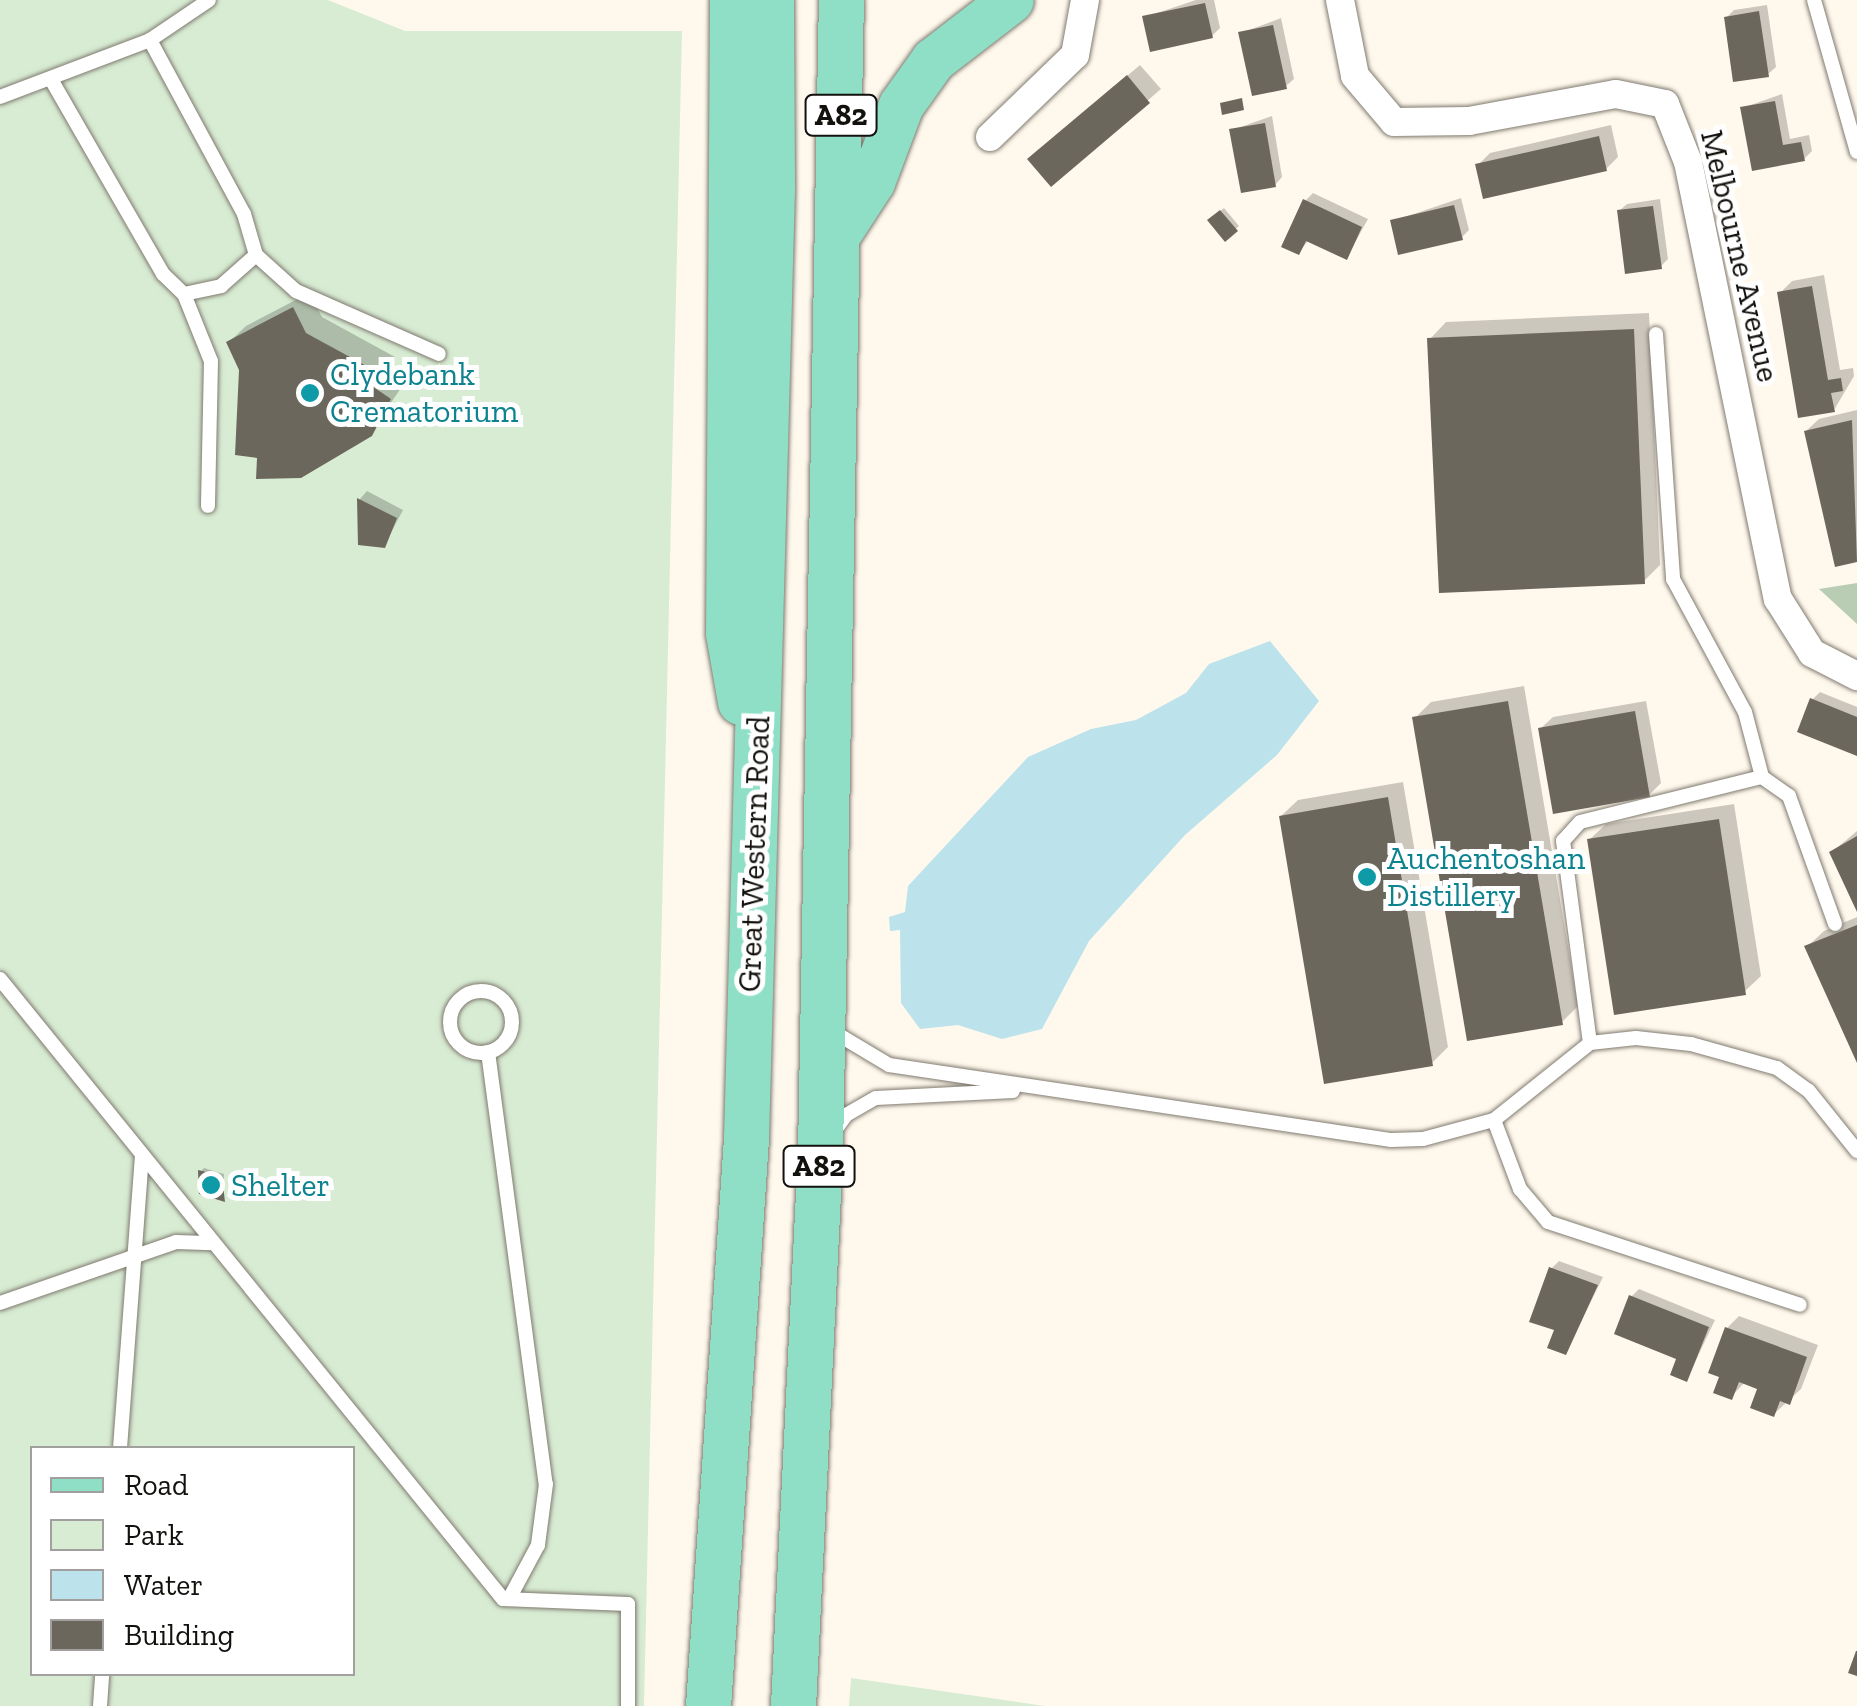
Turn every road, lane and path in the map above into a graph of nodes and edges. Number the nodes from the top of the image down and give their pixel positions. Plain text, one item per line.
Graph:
1 (210, 0) edge
2 (732, 0) edge
3 (771, 0) edge
4 (842, 0) edge
5 (1011, 0) edge
6 (1085, 0) edge
7 (1340, 0) edge
8 (1814, 0) edge
9 (150, 40) junction
10 (52, 80) junction
11 (0, 97) edge
12 (990, 137) dead end
13 (1857, 152) edge
14 (840, 230) junction
15 (256, 256) junction
16 (184, 294) junction
17 (1656, 334) dead end
18 (440, 354) dead end
19 (208, 506) dead end
20 (1857, 676) edge
21 (1762, 777) junction
22 (755, 785) junction
23 (1836, 924) dead end
24 (0, 979) edge
25 (822, 1014) junction
26 (1590, 1044) junction
27 (488, 1052) junction
28 (1053, 1091) junction
29 (1494, 1120) junction
30 (1857, 1151) edge
31 (820, 1152) junction
32 (142, 1158) junction
33 (214, 1243) junction
34 (134, 1258) junction
35 (0, 1302) edge
36 (1800, 1306) dead end
37 (120, 1446) edge
38 (509, 1600) junction
39 (102, 1676) edge
40 (100, 1706) edge
41 (628, 1706) edge
42 (708, 1706) edge
43 (793, 1706) edge

1 - 9 lane
2 - 22 main road
3 - 22 main road, Great Western Road / A82
4 - 14 main road, A82
5 - 14 main road
6 - 12 street
7 - 20 street, Melbourne Avenue
8 - 13 lane
9 - 10 lane
9 - 15 lane
10 - 11 lane
10 - 16 lane
14 - 25 main road, A82
15 - 16 lane
15 - 18 lane
16 - 19 lane
17 - 21 lane
21 - 23 lane
21 - 26 lane
22 - 42 main road, Great Western Road / A82
24 - 32 lane
25 - 28 lane
25 - 31 main road, A82
26 - 29 lane
26 - 30 lane
27 - 27 lane
27 - 38 lane
28 - 29 lane
28 - 31 lane
29 - 36 lane
31 - 43 main road, A82
32 - 33 lane
32 - 34 lane
33 - 34 lane
33 - 38 lane
34 - 35 lane
34 - 37 lane
38 - 41 lane
39 - 40 lane

